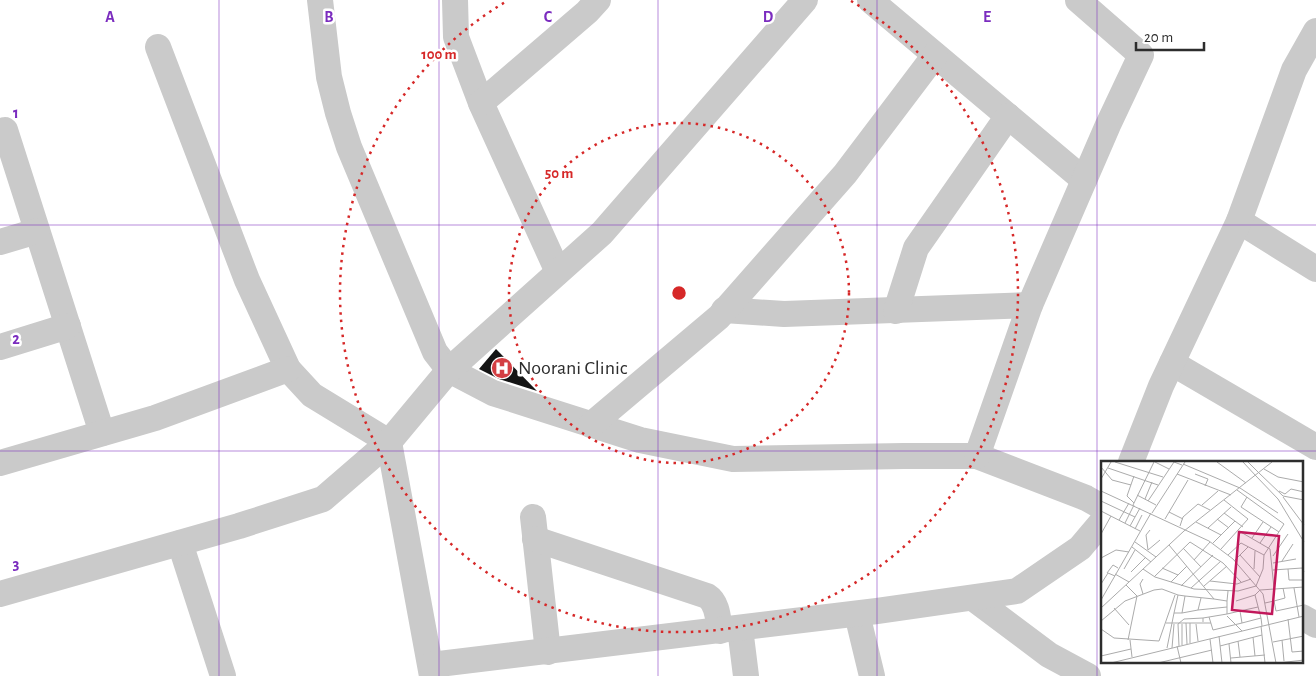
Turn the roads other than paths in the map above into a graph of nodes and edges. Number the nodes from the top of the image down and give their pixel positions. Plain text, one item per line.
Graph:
1 (320, 0) edge
2 (455, 0) edge
3 (598, 0) edge
4 (805, 0) edge
5 (870, 0) edge
6 (1078, 0) edge
7 (1316, 32) edge
8 (158, 47) dead end
9 (936, 55) junction
10 (481, 103) junction
11 (1008, 116) junction
12 (2, 126) edge
13 (1084, 180) junction
14 (1239, 221) junction
15 (38, 231) junction
16 (0, 242) edge
17 (1316, 269) edge
18 (558, 272) junction
19 (1030, 305) junction
20 (724, 310) junction
21 (896, 311) junction
22 (68, 326) junction
23 (0, 347) edge
24 (1172, 363) junction
25 (288, 369) junction
26 (449, 370) junction
27 (592, 425) junction
28 (102, 433) junction
29 (388, 442) junction
30 (1316, 447) edge
31 (977, 456) junction
32 (1131, 461) edge
33 (0, 463) edge
34 (1101, 506) edge
35 (1101, 523) edge
36 (180, 543) junction
37 (0, 594) edge
38 (973, 598) junction
39 (857, 614) junction
40 (1304, 619) edge
41 (1316, 626) edge
42 (730, 630) junction
43 (548, 652) junction
44 (431, 671) edge
45 (223, 676) edge
46 (746, 676) edge
47 (872, 676) edge
48 (1088, 676) edge

1 - 26 street
2 - 10 street
3 - 10 street
4 - 18 street
5 - 9 street
6 - 13 street
7 - 14 street
8 - 25 street
9 - 11 street
9 - 20 street
10 - 18 street
11 - 13 street
11 - 21 street
12 - 15 street
13 - 19 street
14 - 17 street
14 - 24 street
15 - 16 street
15 - 22 street
18 - 26 street
19 - 21 street
19 - 31 street
20 - 21 street
20 - 27 street
22 - 23 street
22 - 28 street
24 - 30 street
24 - 32 street
25 - 28 street
25 - 29 street
26 - 27 street
26 - 29 street
27 - 31 street
28 - 33 street
29 - 36 street
29 - 44 street
31 - 34 street
35 - 38 street
36 - 37 street
36 - 45 street
38 - 39 street
38 - 48 street
39 - 42 street
39 - 47 street
40 - 41 street
42 - 43 street
42 - 43 street
42 - 46 street
43 - 44 street

